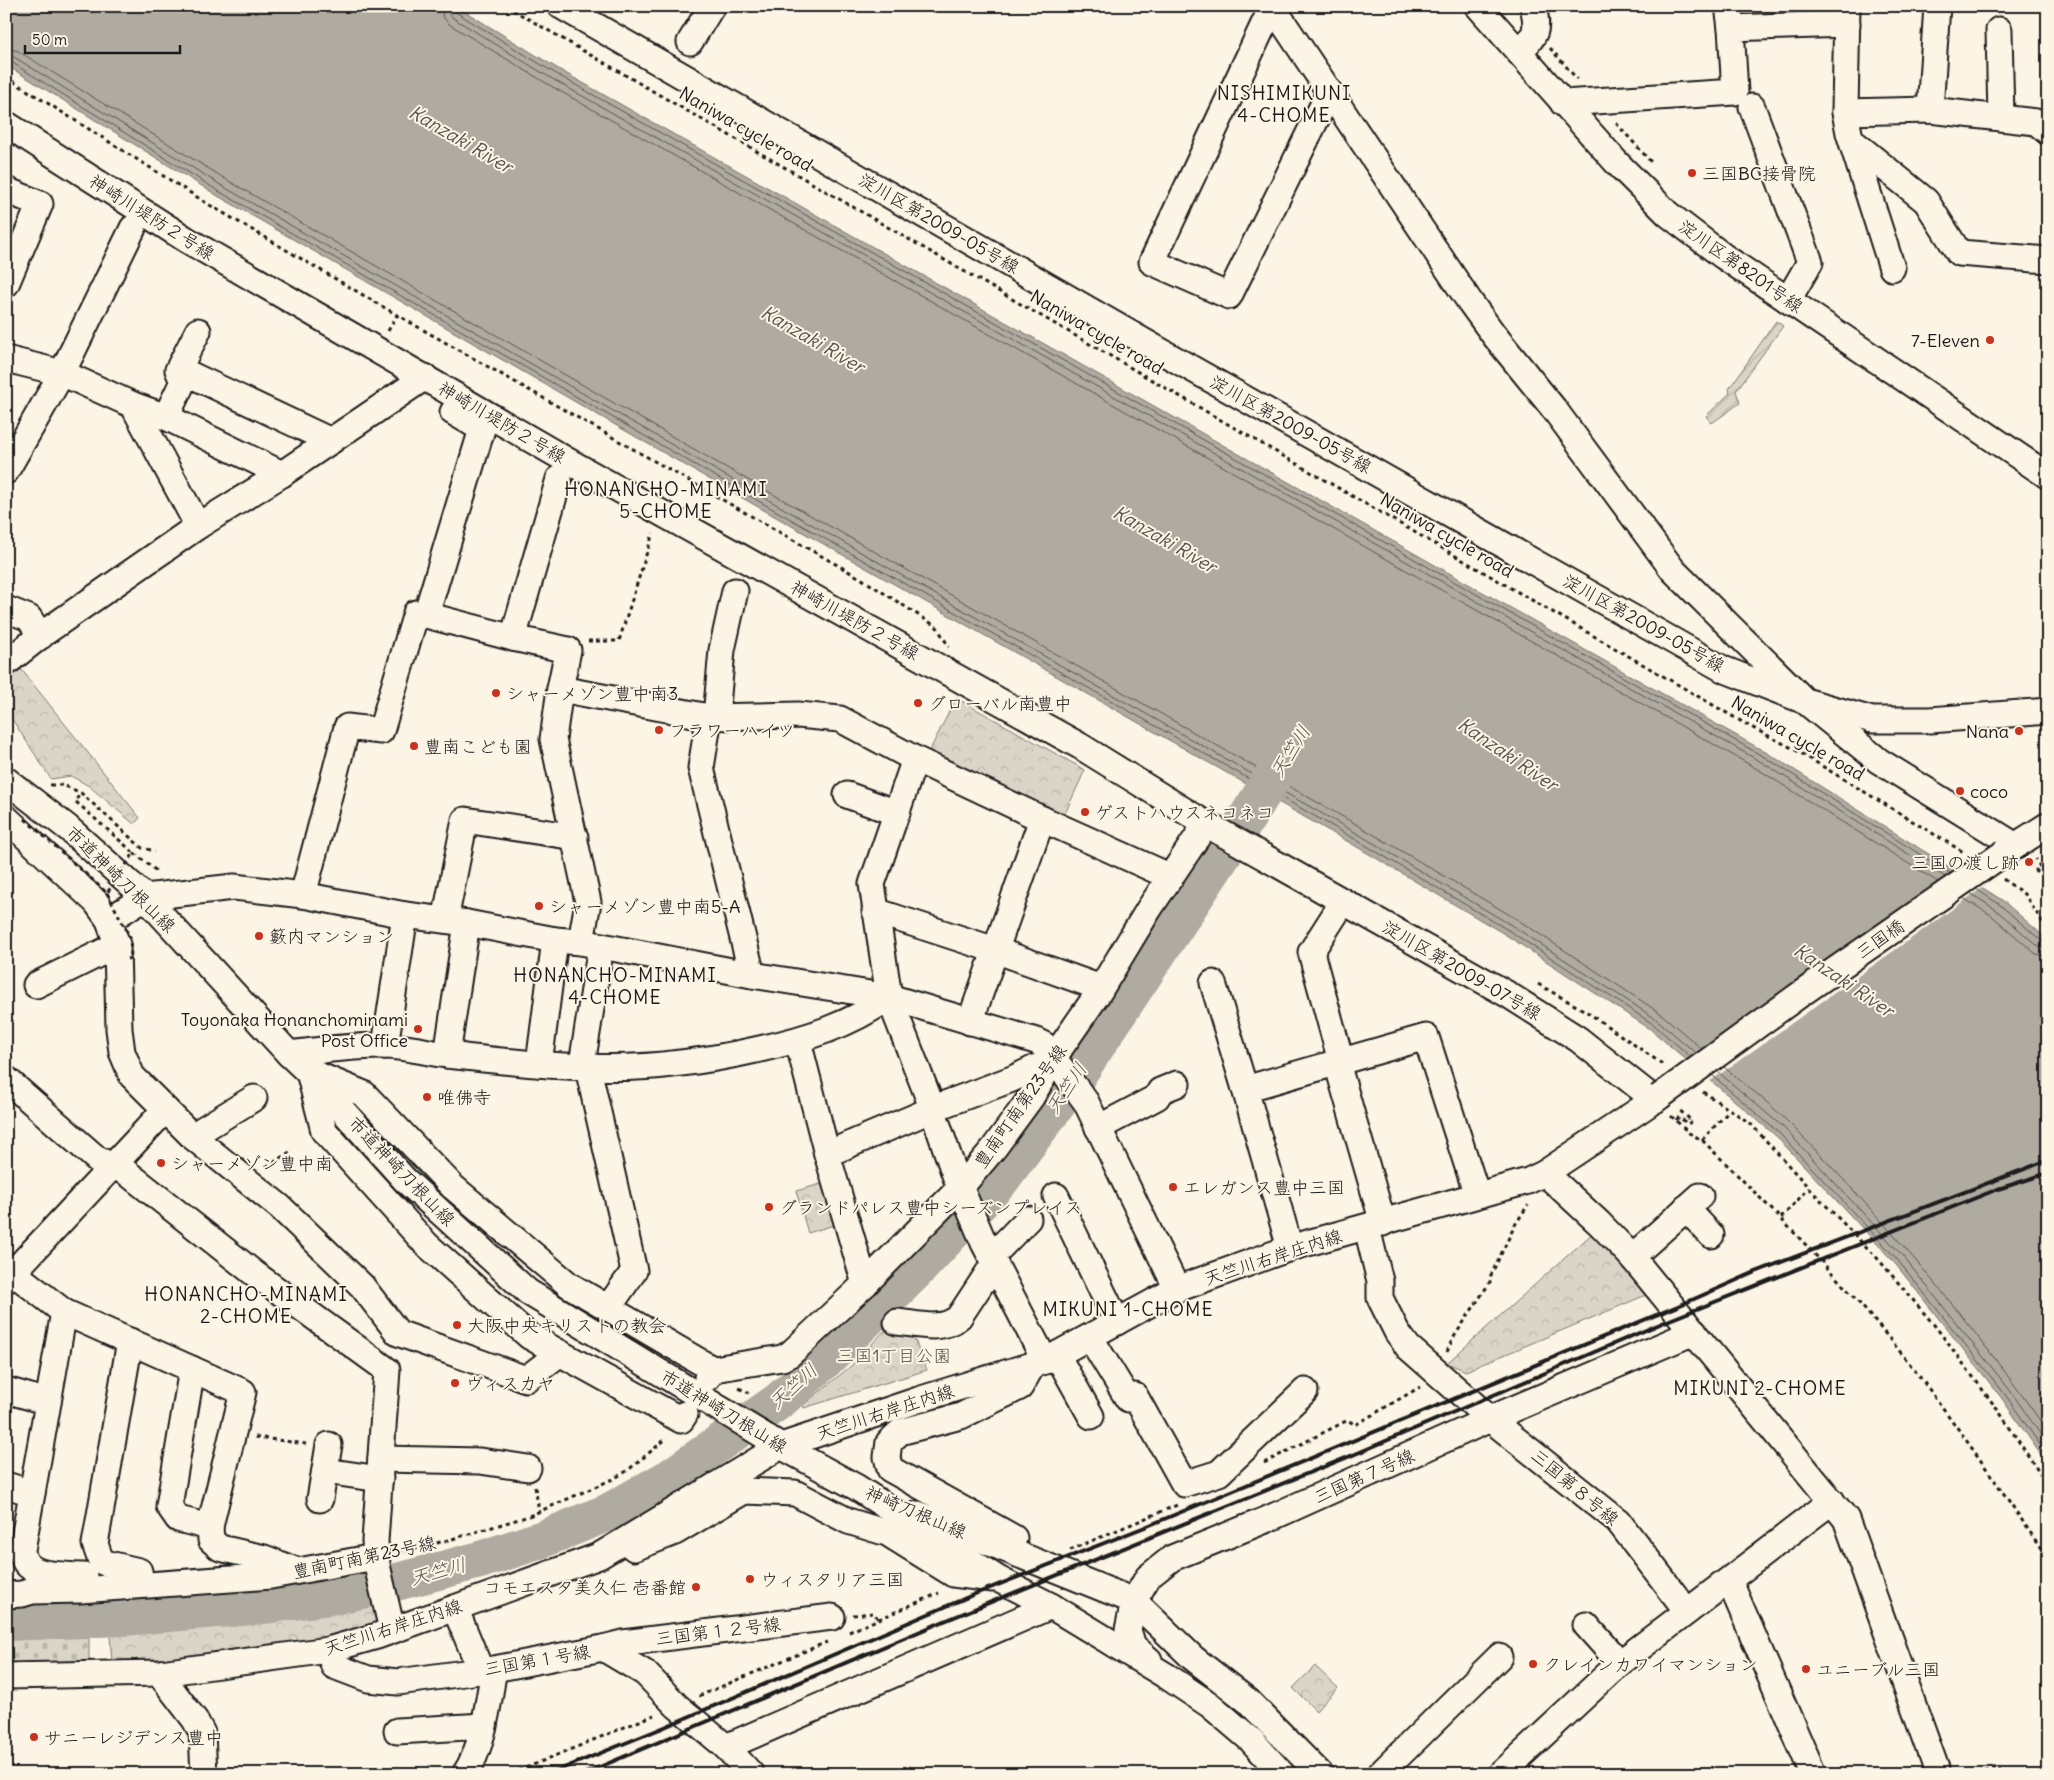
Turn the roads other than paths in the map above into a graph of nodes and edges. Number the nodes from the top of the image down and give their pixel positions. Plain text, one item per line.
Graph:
1 (561, 6) edge
2 (712, 6) edge
3 (1478, 6) edge
4 (1533, 6) edge
5 (1937, 6) edge
6 (1272, 7) edge
7 (1847, 15) edge
8 (1729, 17) edge
9 (1999, 30) dead end
10 (690, 42) dead end
11 (1518, 52) junction
12 (1329, 93) junction
13 (1563, 103) junction
14 (1752, 107) dead end
15 (1930, 110) junction
16 (1845, 112) junction
17 (2001, 118) junction
18 (6, 124) edge
19 (2046, 125) edge
20 (1853, 142) junction
21 (6, 190) edge
22 (133, 228) dead end
23 (2048, 260) edge
24 (1892, 268) dead end
25 (6, 284) edge
26 (1788, 300) junction
27 (198, 331) dead end
28 (6, 359) edge
29 (62, 373) junction
30 (183, 381) junction
31 (418, 382) junction
32 (133, 405) junction
33 (166, 417) junction
34 (331, 441) junction
35 (6, 471) edge
36 (282, 474) junction
37 (2048, 476) edge
38 (559, 479) dead end
39 (198, 526) junction
40 (735, 591) dead end
41 (6, 609) edge
42 (426, 615) junction
43 (41, 636) junction
44 (513, 638) junction
45 (6, 662) edge
46 (560, 689) junction
47 (1805, 701) junction
48 (2048, 710) edge
49 (713, 717) junction
50 (915, 759) junction
51 (6, 780) edge
52 (847, 795) dead end
53 (897, 813) junction
54 (16, 819) edge
55 (1042, 820) junction
56 (2048, 825) edge
57 (1209, 826) junction
58 (574, 837) junction
59 (2010, 850) junction
60 (1259, 855) joint
61 (1171, 877) junction
62 (303, 896) junction
63 (145, 897) junction
64 (1343, 902) junction
65 (875, 911) junction
66 (405, 915) junction
67 (109, 920) junction
68 (456, 922) junction
69 (555, 940) junction
70 (591, 944) junction
71 (995, 950) junction
72 (122, 952) junction
73 (752, 975) junction
74 (1213, 983) dead end
75 (36, 985) dead end
76 (1101, 988) junction
77 (889, 997) junction
78 (970, 1022) junction
79 (798, 1040) junction
80 (385, 1046) junction
81 (289, 1054) junction
82 (447, 1054) junction
83 (1056, 1062) junction
84 (1339, 1062) junction
85 (539, 1064) junction
86 (588, 1068) junction
87 (308, 1072) junction
88 (6, 1079) edge
89 (1177, 1084) dead end
90 (1244, 1090) junction
91 (254, 1098) dead end
92 (1663, 1101) junction
93 (165, 1110) junction
94 (932, 1110) junction
95 (1098, 1128) junction
96 (192, 1136) junction
97 (827, 1154) junction
98 (112, 1166) junction
99 (1545, 1173) junction
100 (962, 1190) junction
101 (1477, 1195) junction
102 (1056, 1196) dead end
103 (1028, 1219) dead end
104 (1375, 1225) junction
105 (1711, 1235) dead end
106 (1290, 1248) junction
107 (989, 1252) junction
108 (1632, 1257) junction
109 (9, 1273) edge
110 (865, 1284) junction
111 (1177, 1289) junction
112 (608, 1308) junction
113 (64, 1312) junction
114 (897, 1322) dead end
115 (1117, 1322) junction
116 (1694, 1332) junction
117 (398, 1333) junction
118 (1090, 1337) junction
119 (130, 1340) junction
120 (560, 1353) junction
121 (1045, 1361) junction
122 (192, 1369) junction
123 (387, 1370) junction
124 (6, 1390) edge
125 (1306, 1391) dead end
126 (48, 1402) junction
127 (1091, 1416) dead end
128 (683, 1417) road end
129 (1490, 1419) junction
130 (775, 1442) junction
131 (528, 1468) dead end
132 (380, 1469) junction
133 (6, 1485) edge
134 (856, 1487) junction
135 (32, 1493) junction
136 (320, 1499) dead end
137 (1832, 1501) junction
138 (208, 1536) junction
139 (599, 1556) junction
140 (376, 1561) junction
141 (297, 1571) junction
142 (998, 1579) junction
143 (1729, 1580) junction
144 (134, 1586) junction
145 (1110, 1591) junction
146 (6, 1595) edge
147 (1134, 1601) junction
148 (1051, 1606) junction
149 (456, 1608) junction
150 (1687, 1611) junction
151 (832, 1617) road end
152 (1586, 1625) dead end
153 (392, 1630) junction
154 (603, 1648) junction
155 (328, 1650) junction
156 (1499, 1656) dead end
157 (1620, 1663) junction
158 (487, 1670) junction
159 (161, 1673) junction
160 (6, 1676) edge
161 (1168, 1677) junction
162 (484, 1726) junction
163 (397, 1731) dead end
164 (726, 1747) junction
165 (204, 1774) edge
166 (465, 1774) edge
167 (750, 1774) edge
168 (1282, 1774) edge
169 (1320, 1774) edge
170 (1380, 1774) edge
171 (1500, 1774) edge
172 (1813, 1774) edge
173 (1938, 1774) edge

1 - 47 street, 淀川区第2009-05号線
2 - 10 street
3 - 11 street, 淀川区第8201号線
4 - 11 street
5 - 15 street
6 - 12 street
6 - 12 street
7 - 8 street
7 - 16 street
8 - 13 street
9 - 17 street
11 - 13 street, 淀川区第8201号線
12 - 47 street
13 - 26 street, 淀川区第8201号線
14 - 26 street
15 - 16 street
15 - 17 street
16 - 20 street
17 - 19 street
18 - 31 street, 神崎川堤防２号線
20 - 23 street
20 - 24 street
21 - 25 street
22 - 29 street
26 - 37 street, 淀川区第8201号線
27 - 30 street
28 - 29 street
29 - 32 street
29 - 35 street
30 - 33 street
30 - 34 street
31 - 34 street
31 - 42 street
31 - 57 street, 神崎川堤防２号線
32 - 33 street
32 - 39 street
33 - 36 street
34 - 36 street
36 - 39 street
38 - 44 street
39 - 43 street
40 - 49 street
41 - 43 street
42 - 44 street
42 - 62 street
43 - 45 street
44 - 46 street
46 - 49 street
46 - 58 street
47 - 48 street
47 - 59 street, 淀川区第2009-05号線
49 - 50 street
49 - 73 street
50 - 53 street
50 - 55 street
51 - 63 street, 市道神崎刀根山線
52 - 53 street
53 - 65 street
54 - 67 street
55 - 61 street
55 - 71 street
56 - 59 street, 三国橋
57 - 60 street, 神崎川堤防２号線
57 - 61 street, 豊南町南第23号線
58 - 68 street
58 - 70 street
59 - 92 street, 三国橋, bridge
60 - 64 street, 淀川区第2009-07号線
61 - 76 street, 豊南町南第23号線
62 - 63 street
62 - 66 street
63 - 67 street
63 - 81 street, 市道神崎刀根山線
64 - 84 street, 三国第８号線
64 - 92 street, 淀川区第2009-07号線
65 - 71 street
65 - 77 street
66 - 68 street
66 - 80 street
67 - 72 street
68 - 69 street
68 - 82 street
69 - 70 street
69 - 85 street
70 - 73 street
70 - 86 street
71 - 76 street
71 - 78 street
72 - 75 street
72 - 93 street
73 - 77 street
74 - 90 street
76 - 83 street, 豊南町南第23号線
77 - 78 street
77 - 79 street
77 - 94 street
78 - 83 street
79 - 86 street
79 - 97 street
80 - 81 street
80 - 82 street
81 - 87 street, 市道神崎刀根山線
82 - 85 street
83 - 94 street
83 - 95 street
83 - 100 street, 豊南町南第23号線
84 - 90 street
84 - 101 street
84 - 104 street, 三国第８号線
85 - 86 street
86 - 112 street
87 - 112 street
87 - 120 street
87 - 130 street, 市道神崎刀根山線
88 - 98 street
89 - 95 street
90 - 106 street
91 - 96 street
92 - 99 street, 天竺川右岸庄内線
93 - 96 street
93 - 98 street
94 - 97 street
94 - 100 street
95 - 111 street
96 - 117 street
97 - 110 street
98 - 109 street
98 - 123 street
99 - 101 street, 天竺川右岸庄内線
99 - 108 street
100 - 107 street
100 - 110 street, 豊南町南第23号線
101 - 104 street, 天竺川右岸庄内線
102 - 115 street
103 - 107 street
104 - 106 street, 天竺川右岸庄内線
104 - 129 street, 三国第８号線
105 - 108 street
106 - 111 street, 天竺川右岸庄内線
107 - 114 street
107 - 121 street
108 - 116 street
109 - 113 street
110 - 112 street, 豊南町南第23号線
111 - 115 street, 天竺川右岸庄内線
113 - 119 street
113 - 126 street
115 - 118 street, 天竺川右岸庄内線
116 - 129 street, 三国第７号線
116 - 137 street
117 - 120 street
117 - 123 street
118 - 121 street, 天竺川右岸庄内線
118 - 125 street
119 - 122 street
119 - 144 street
120 - 128 street
121 - 127 street
121 - 130 street, 天竺川右岸庄内線
121 - 145 street
122 - 138 street
122 - 138 street
123 - 132 street
124 - 126 street
126 - 135 street
129 - 147 street, 三国第７号線
129 - 150 street, 三国第８号線
130 - 134 street, 市道神崎刀根山線
130 - 139 street, 天竺川右岸庄内線
131 - 132 street
132 - 136 street
132 - 140 street
133 - 135 street
134 - 142 street, 神崎刀根山線
134 - 145 street, 神崎刀根山線
135 - 144 street
137 - 143 street
137 - 173 street
138 - 141 street
139 - 142 street
139 - 149 street, 天竺川右岸庄内線
140 - 141 street, 豊南町南第23号線
140 - 153 street
141 - 144 street, 豊南町南第23号線
142 - 148 street, 神崎刀根山線
143 - 150 street
143 - 172 street
144 - 146 street, 豊南町南第23号線
145 - 147 street, 神崎刀根山線
147 - 161 street, 三国第７号線
147 - 169 street, 神崎刀根山線
148 - 161 street, 神崎刀根山線
148 - 164 street
149 - 153 street, 天竺川右岸庄内線
149 - 158 street
150 - 157 street
151 - 154 street, 三国第１２号線
152 - 157 street
153 - 155 street, 天竺川右岸庄内線
154 - 158 street, 三国第１号線
154 - 164 street, 三国第１号線
155 - 158 street, 三国第１号線
155 - 159 street, 天竺川右岸庄内線
156 - 170 street
157 - 171 street
158 - 162 street
159 - 160 street, 天竺川右岸庄内線
159 - 165 street
161 - 168 street, 神崎刀根山線
162 - 163 street
162 - 166 street
164 - 167 street, 三国第１号線

